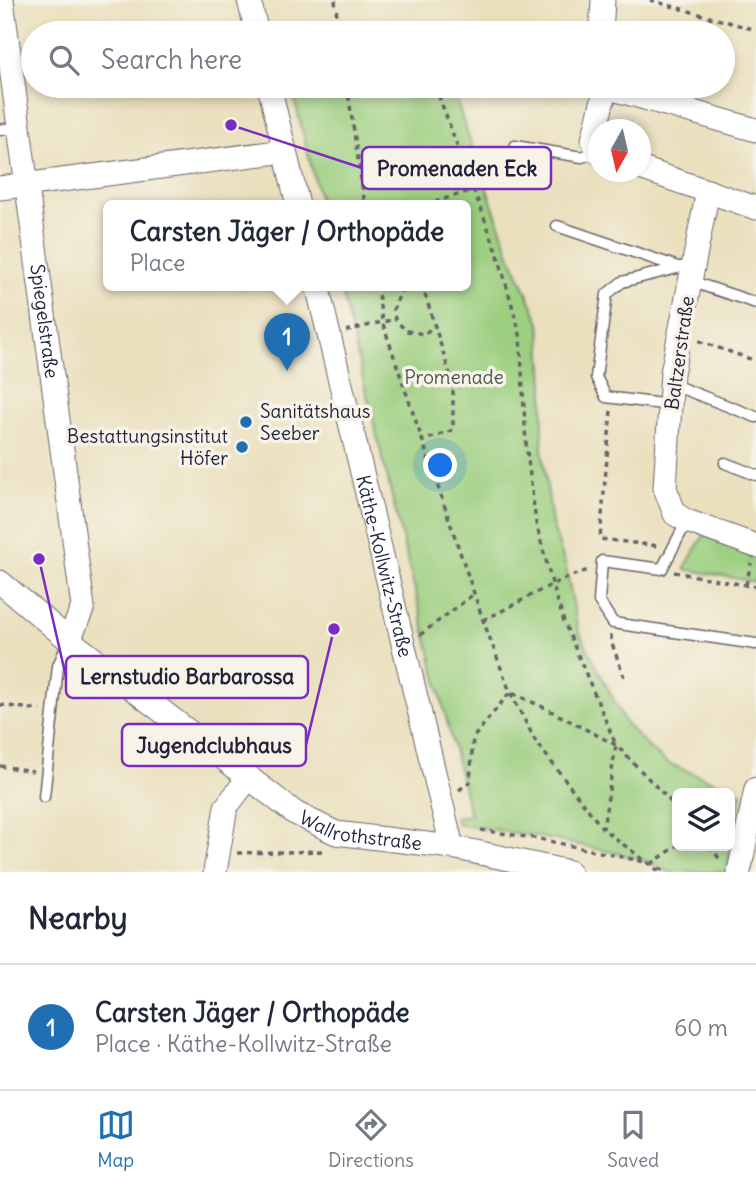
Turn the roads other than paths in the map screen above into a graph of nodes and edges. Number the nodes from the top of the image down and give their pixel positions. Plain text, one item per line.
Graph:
1 (2, 0) edge
2 (249, 0) edge
3 (603, 0) edge
4 (254, 21) edge
5 (602, 21) edge
6 (272, 98) edge
7 (602, 98) edge
8 (645, 98) edge
9 (598, 119) edge
10 (10, 129) edge
11 (756, 131) edge
12 (285, 151) junction
13 (588, 155) edge
14 (511, 160) dead end
15 (651, 172) edge
16 (28, 184) junction
17 (0, 188) edge
18 (708, 191) junction
19 (297, 200) edge
20 (756, 208) edge
21 (557, 226) dead end
22 (687, 271) junction
23 (318, 291) edge
24 (756, 303) edge
25 (671, 394) junction
26 (756, 417) edge
27 (725, 463) dead end
28 (756, 475) edge
29 (681, 518) junction
30 (756, 546) edge
31 (0, 582) edge
32 (69, 640) junction
33 (756, 644) edge
34 (248, 777) junction
35 (756, 789) edge
36 (44, 797) dead end
37 (450, 839) junction
38 (215, 872) edge
39 (564, 872) edge
40 (738, 872) edge

1 - 10 street, Spiegelstraße
2 - 4 street
3 - 5 street
6 - 12 street
7 - 9 street
8 - 11 street
10 - 16 street, Spiegelstraße
12 - 16 street
12 - 19 street
13 - 14 lane
15 - 18 street
16 - 17 street
16 - 32 street, Spiegelstraße
18 - 20 street
18 - 22 street, Baltzerstraße
21 - 22 lane
22 - 24 lane
22 - 25 street, Baltzerstraße
22 - 25 lane
23 - 37 street, Käthe-Kollwitz-Straße
25 - 26 lane
25 - 29 street, Baltzerstraße
27 - 28 lane
29 - 30 street
29 - 33 lane
31 - 32 street, Wallrothstraße
32 - 34 street, Wallrothstraße
32 - 36 lane
34 - 37 street, Wallrothstraße
34 - 38 street
35 - 40 street
37 - 39 street, Wallrothstraße

